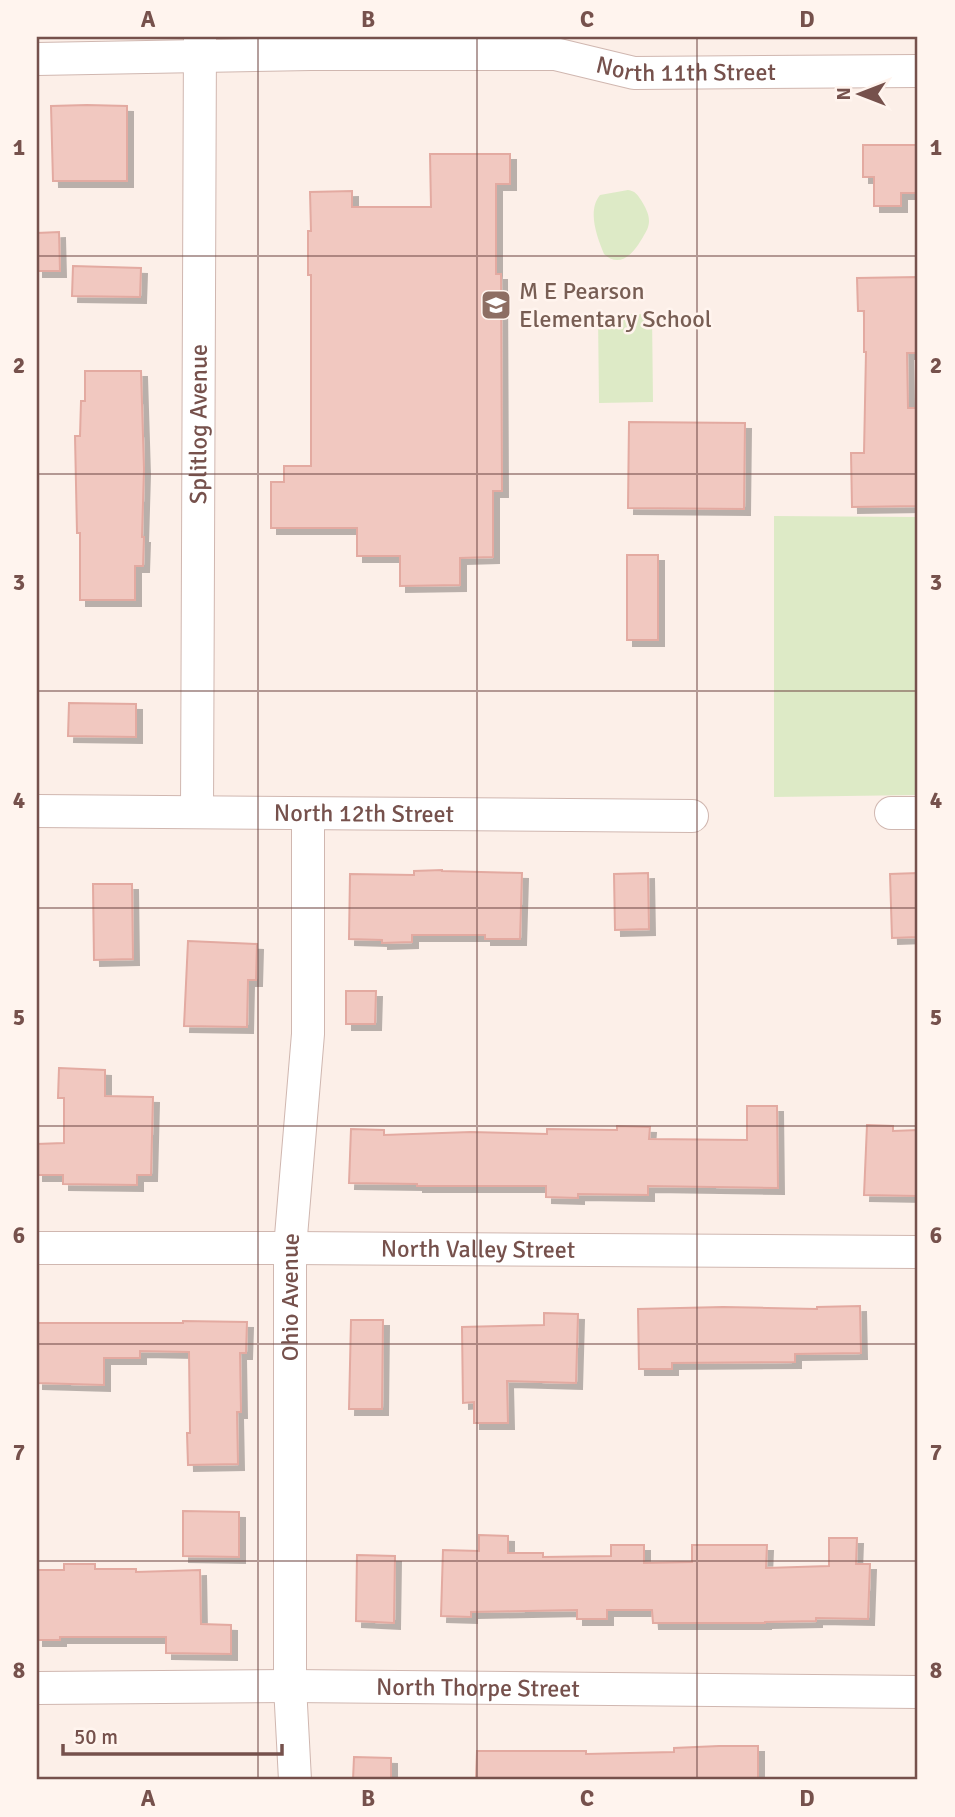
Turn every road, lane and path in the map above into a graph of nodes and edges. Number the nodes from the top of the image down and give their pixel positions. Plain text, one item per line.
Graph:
1 (200, 46) edge
2 (588, 49) edge
3 (37, 59) edge
4 (918, 71) edge
5 (37, 811) edge
6 (197, 812) junction
7 (309, 814) junction
8 (692, 816) dead end
9 (37, 1248) edge
10 (290, 1248) junction
11 (918, 1252) edge
12 (290, 1686) junction
13 (37, 1688) edge
14 (918, 1692) edge
15 (295, 1780) edge

1 - 2 street, North 11th Street
1 - 3 street, North 11th Street
1 - 6 street, Splitlog Avenue
2 - 4 street, North 11th Street
5 - 6 street, North 12th Street
6 - 7 street, North 12th Street
7 - 8 street, North 12th Street
7 - 10 street, Ohio Avenue
9 - 10 street, North Valley Street
10 - 11 street, North Valley Street
10 - 12 street, Ohio Avenue
12 - 13 street, North Thorpe Street
12 - 14 street, North Thorpe Street
12 - 15 street, Ohio Avenue

